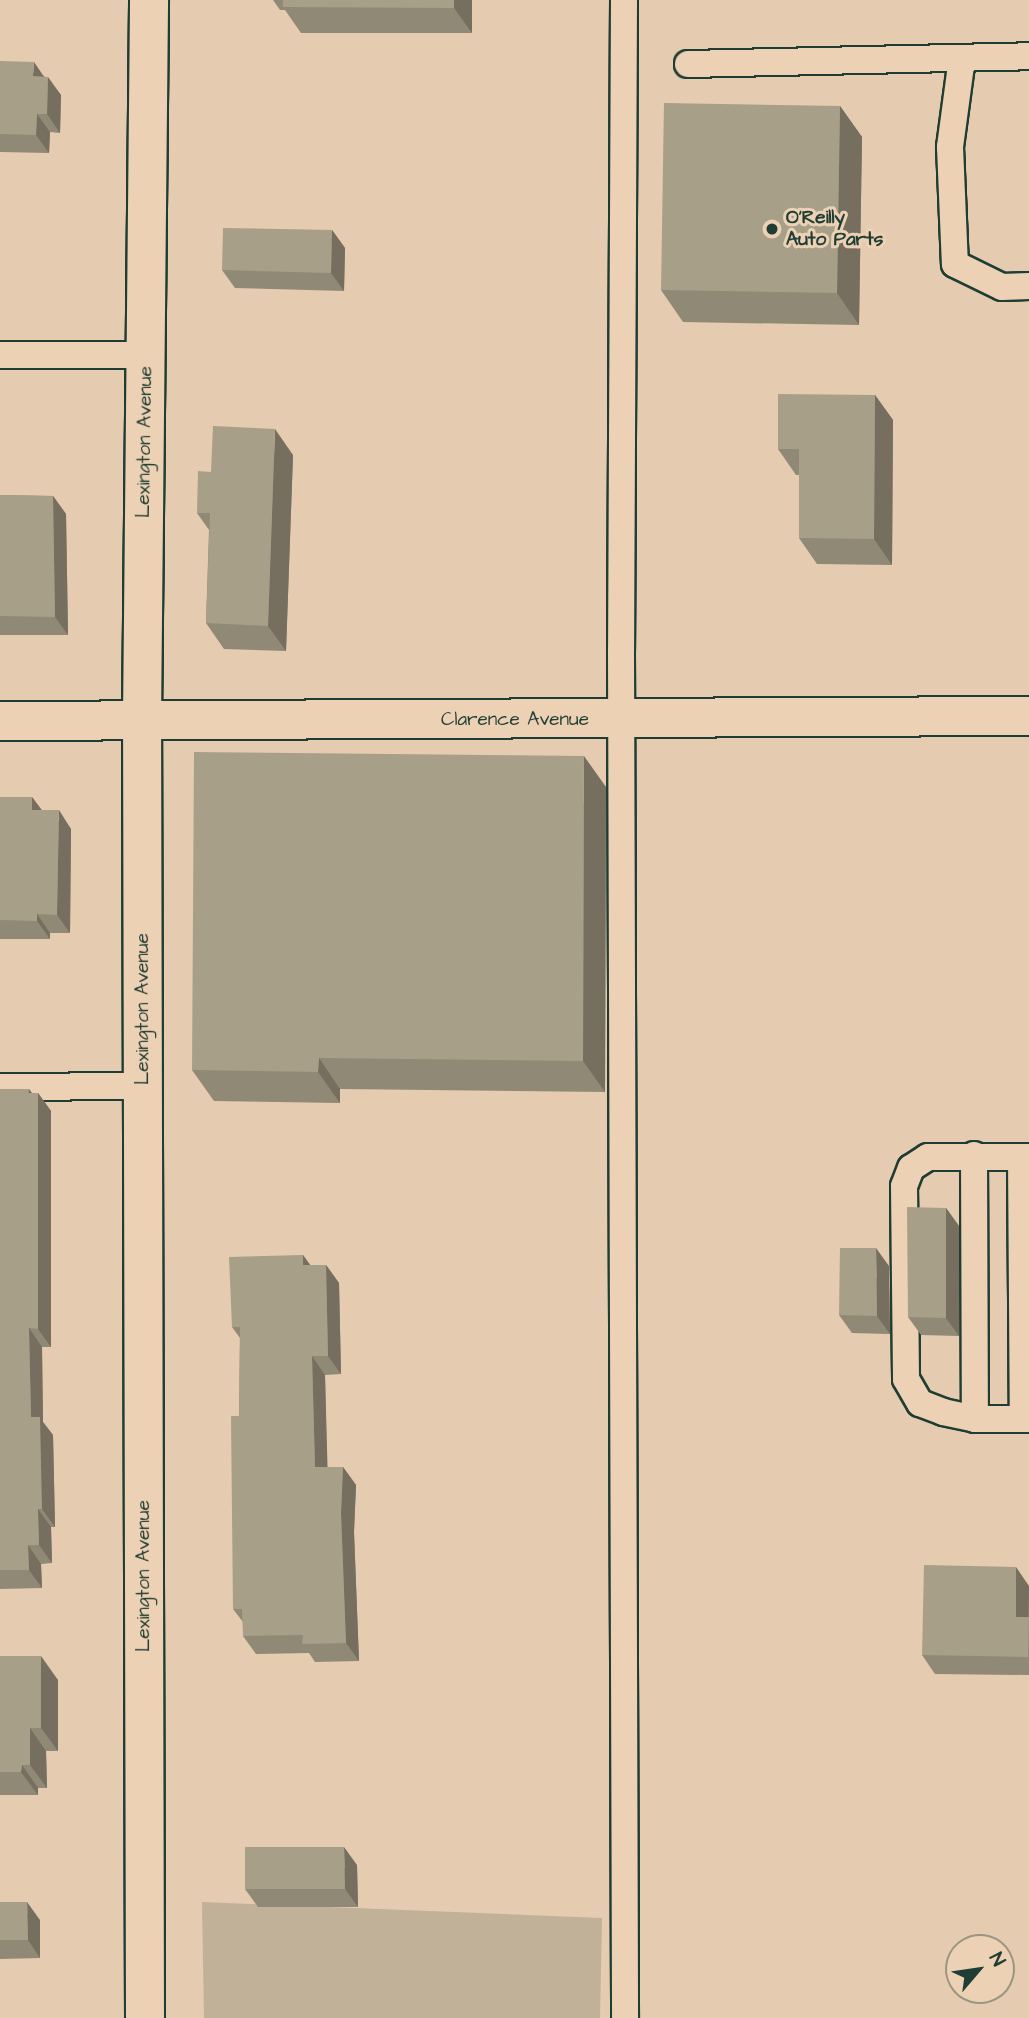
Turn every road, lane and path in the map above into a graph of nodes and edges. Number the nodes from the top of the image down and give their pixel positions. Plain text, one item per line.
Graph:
1 (149, 0) edge
2 (624, 0) edge
3 (1029, 56) edge
4 (962, 58) junction
5 (688, 64) dead end
6 (1029, 286) edge
7 (0, 355) edge
8 (146, 355) junction
9 (1029, 716) edge
10 (142, 720) junction
11 (621, 720) junction
12 (0, 721) edge
13 (143, 1086) junction
14 (0, 1087) edge
15 (974, 1155) junction
16 (1025, 1157) edge
17 (975, 1419) junction
18 (1026, 1419) edge
19 (145, 2018) edge
20 (625, 2018) edge

1 - 8 street, Lexington Avenue
2 - 11 lane
3 - 4 lane
4 - 5 lane
4 - 6 lane
7 - 8 lane
8 - 10 street, Lexington Avenue
9 - 11 street, Clarence Avenue
10 - 11 street, Clarence Avenue
10 - 12 street, Clarence Avenue
10 - 13 street, Lexington Avenue
11 - 20 lane
13 - 14 lane
13 - 19 street, Lexington Avenue
15 - 16 lane
15 - 17 lane
15 - 17 lane
16 - 18 lane
17 - 18 lane

